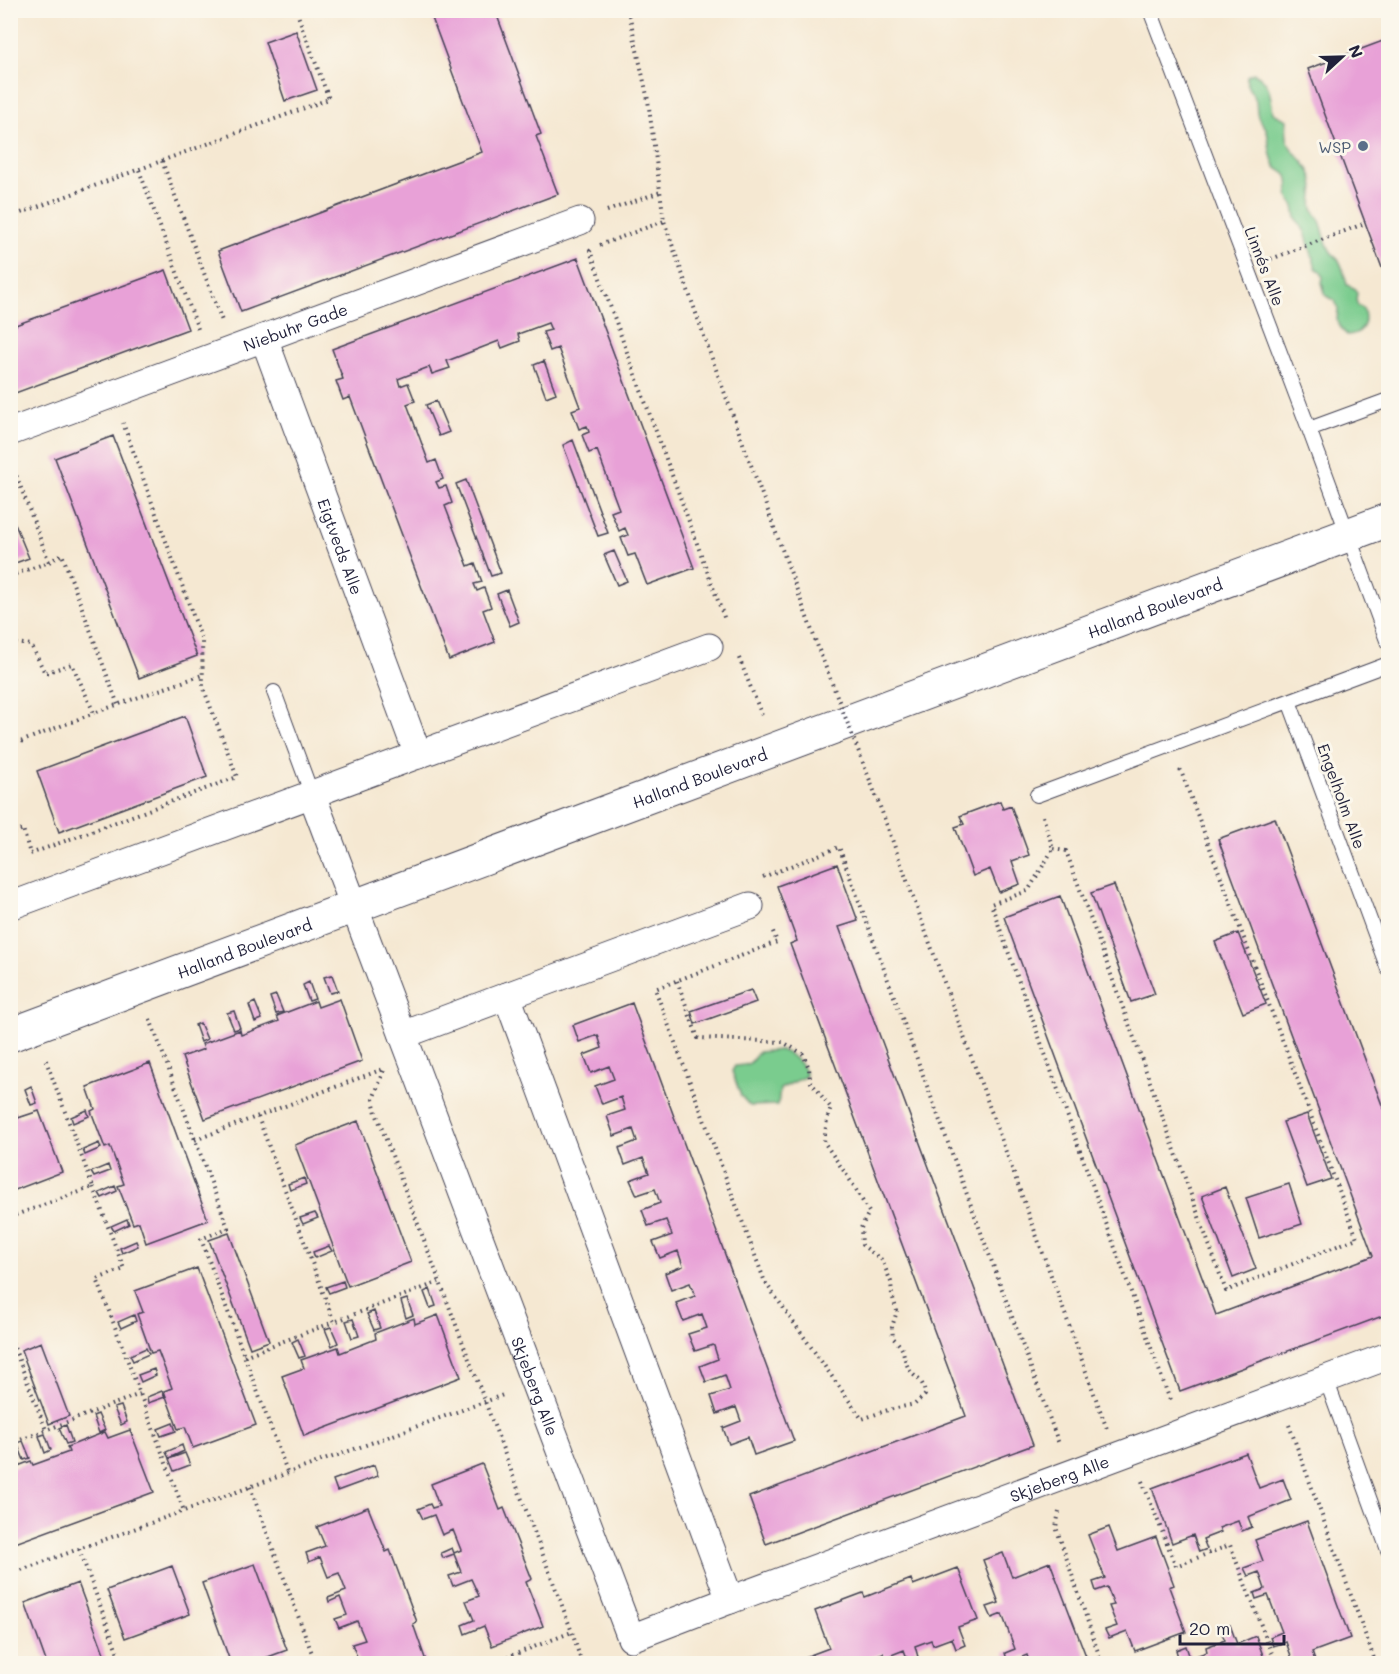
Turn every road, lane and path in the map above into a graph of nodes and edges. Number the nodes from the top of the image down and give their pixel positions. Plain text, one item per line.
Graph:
1 (296, 10) edge
2 (626, 10) edge
3 (1150, 10) edge
4 (162, 161) junction
5 (139, 170) junction
6 (660, 192) junction
7 (10, 217) edge
8 (580, 220) joint
9 (664, 221) junction
10 (1366, 223) dead end
11 (1293, 250) dead end
12 (264, 338) junction
13 (221, 354) junction
14 (1389, 400) edge
15 (123, 423) dead end
16 (1310, 429) junction
17 (10, 432) edge
18 (12, 464) dead end
19 (1389, 520) edge
20 (1348, 534) junction
21 (49, 561) junction
22 (10, 576) edge
23 (719, 638) joint
24 (10, 642) edge
25 (1389, 643) edge
26 (736, 651) dead end
27 (1389, 664) edge
28 (202, 675) junction
29 (274, 692) dead end
30 (1289, 701) junction
31 (118, 705) junction
32 (94, 713) junction
33 (1171, 745) junction
34 (10, 746) edge
35 (776, 749) junction
36 (418, 755) junction
37 (312, 795) junction
38 (1037, 795) joint
39 (10, 831) edge
40 (1053, 849) junction
41 (752, 893) joint
42 (10, 906) edge
43 (353, 907) junction
44 (1389, 969) edge
45 (676, 981) dead end
46 (138, 987) junction
47 (655, 989) dead end
48 (507, 996) junction
49 (22, 1031) edge
50 (403, 1035) junction
51 (382, 1060) dead end
52 (384, 1069) junction
53 (258, 1117) junction
54 (195, 1140) junction
55 (93, 1187) junction
56 (10, 1217) edge
57 (440, 1282) junction
58 (334, 1322) junction
59 (10, 1336) edge
60 (244, 1356) junction
61 (1389, 1356) edge
62 (1326, 1379) junction
63 (535, 1384) junction
64 (140, 1394) junction
65 (485, 1402) junction
66 (1279, 1429) dead end
67 (46, 1430) junction
68 (1182, 1433) junction
69 (10, 1444) edge
70 (1117, 1457) junction
71 (288, 1474) junction
72 (1070, 1474) junction
73 (1152, 1477) dead end
74 (1142, 1481) junction
75 (250, 1487) junction
76 (184, 1511) junction
77 (1059, 1511) dead end
78 (79, 1549) junction
79 (1389, 1550) edge
80 (10, 1574) edge
81 (730, 1600) junction
82 (572, 1632) junction
83 (122, 1664) edge
84 (316, 1664) edge
85 (490, 1664) edge
86 (582, 1664) edge
87 (1102, 1664) edge
88 (1276, 1664) edge
89 (1376, 1664) edge

1 - 4 path
2 - 6 path
3 - 16 lane, Linnés Alle
4 - 5 path
4 - 13 path
5 - 7 path
5 - 13 path
6 - 8 path
6 - 9 path
8 - 12 street, Niebuhr Gade
9 - 23 path
9 - 70 path, bridge
10 - 11 path
12 - 13 street, Niebuhr Gade
12 - 36 street, Eigtveds Alle
13 - 17 street, Niebuhr Gade
14 - 16 lane
15 - 28 path
16 - 20 lane, Linnés Alle
18 - 21 path
19 - 20 street, Halland Boulevard
20 - 25 lane
20 - 35 street, Halland Boulevard
21 - 22 path
21 - 31 path
23 - 36 street
24 - 32 path
26 - 35 path
27 - 30 lane
28 - 31 path
28 - 39 path
29 - 37 lane
30 - 33 lane
30 - 44 lane, Engelholm Alle
31 - 32 path
32 - 34 path
33 - 38 lane
33 - 40 path
35 - 43 street, Halland Boulevard
36 - 37 street
37 - 42 street
37 - 43 street
38 - 40 path
40 - 68 path
41 - 48 street
41 - 72 path
43 - 46 street, Halland Boulevard
43 - 50 street, Skjeberg Alle
45 - 47 path
46 - 49 street, Halland Boulevard
46 - 54 path
48 - 50 street
48 - 81 street
49 - 55 path
50 - 63 street, Skjeberg Alle
51 - 52 path
52 - 53 path
52 - 57 path
53 - 54 path
53 - 58 path
54 - 60 path
55 - 56 path
55 - 64 path
57 - 58 path
57 - 65 path
58 - 60 path
59 - 67 path
60 - 71 path
61 - 62 street, Skjeberg Alle
62 - 68 street, Skjeberg Alle
62 - 79 lane
63 - 65 path
63 - 81 street, Skjeberg Alle
64 - 67 path
64 - 76 path
65 - 71 path
65 - 82 path
66 - 89 path
67 - 69 path
68 - 70 street, Skjeberg Alle
70 - 72 street, Skjeberg Alle
70 - 74 path
71 - 75 path
72 - 81 street, Skjeberg Alle
73 - 74 path
74 - 88 path
75 - 76 path
75 - 84 path
76 - 78 path
77 - 87 path
78 - 80 path
78 - 83 path
82 - 85 path
82 - 86 path

